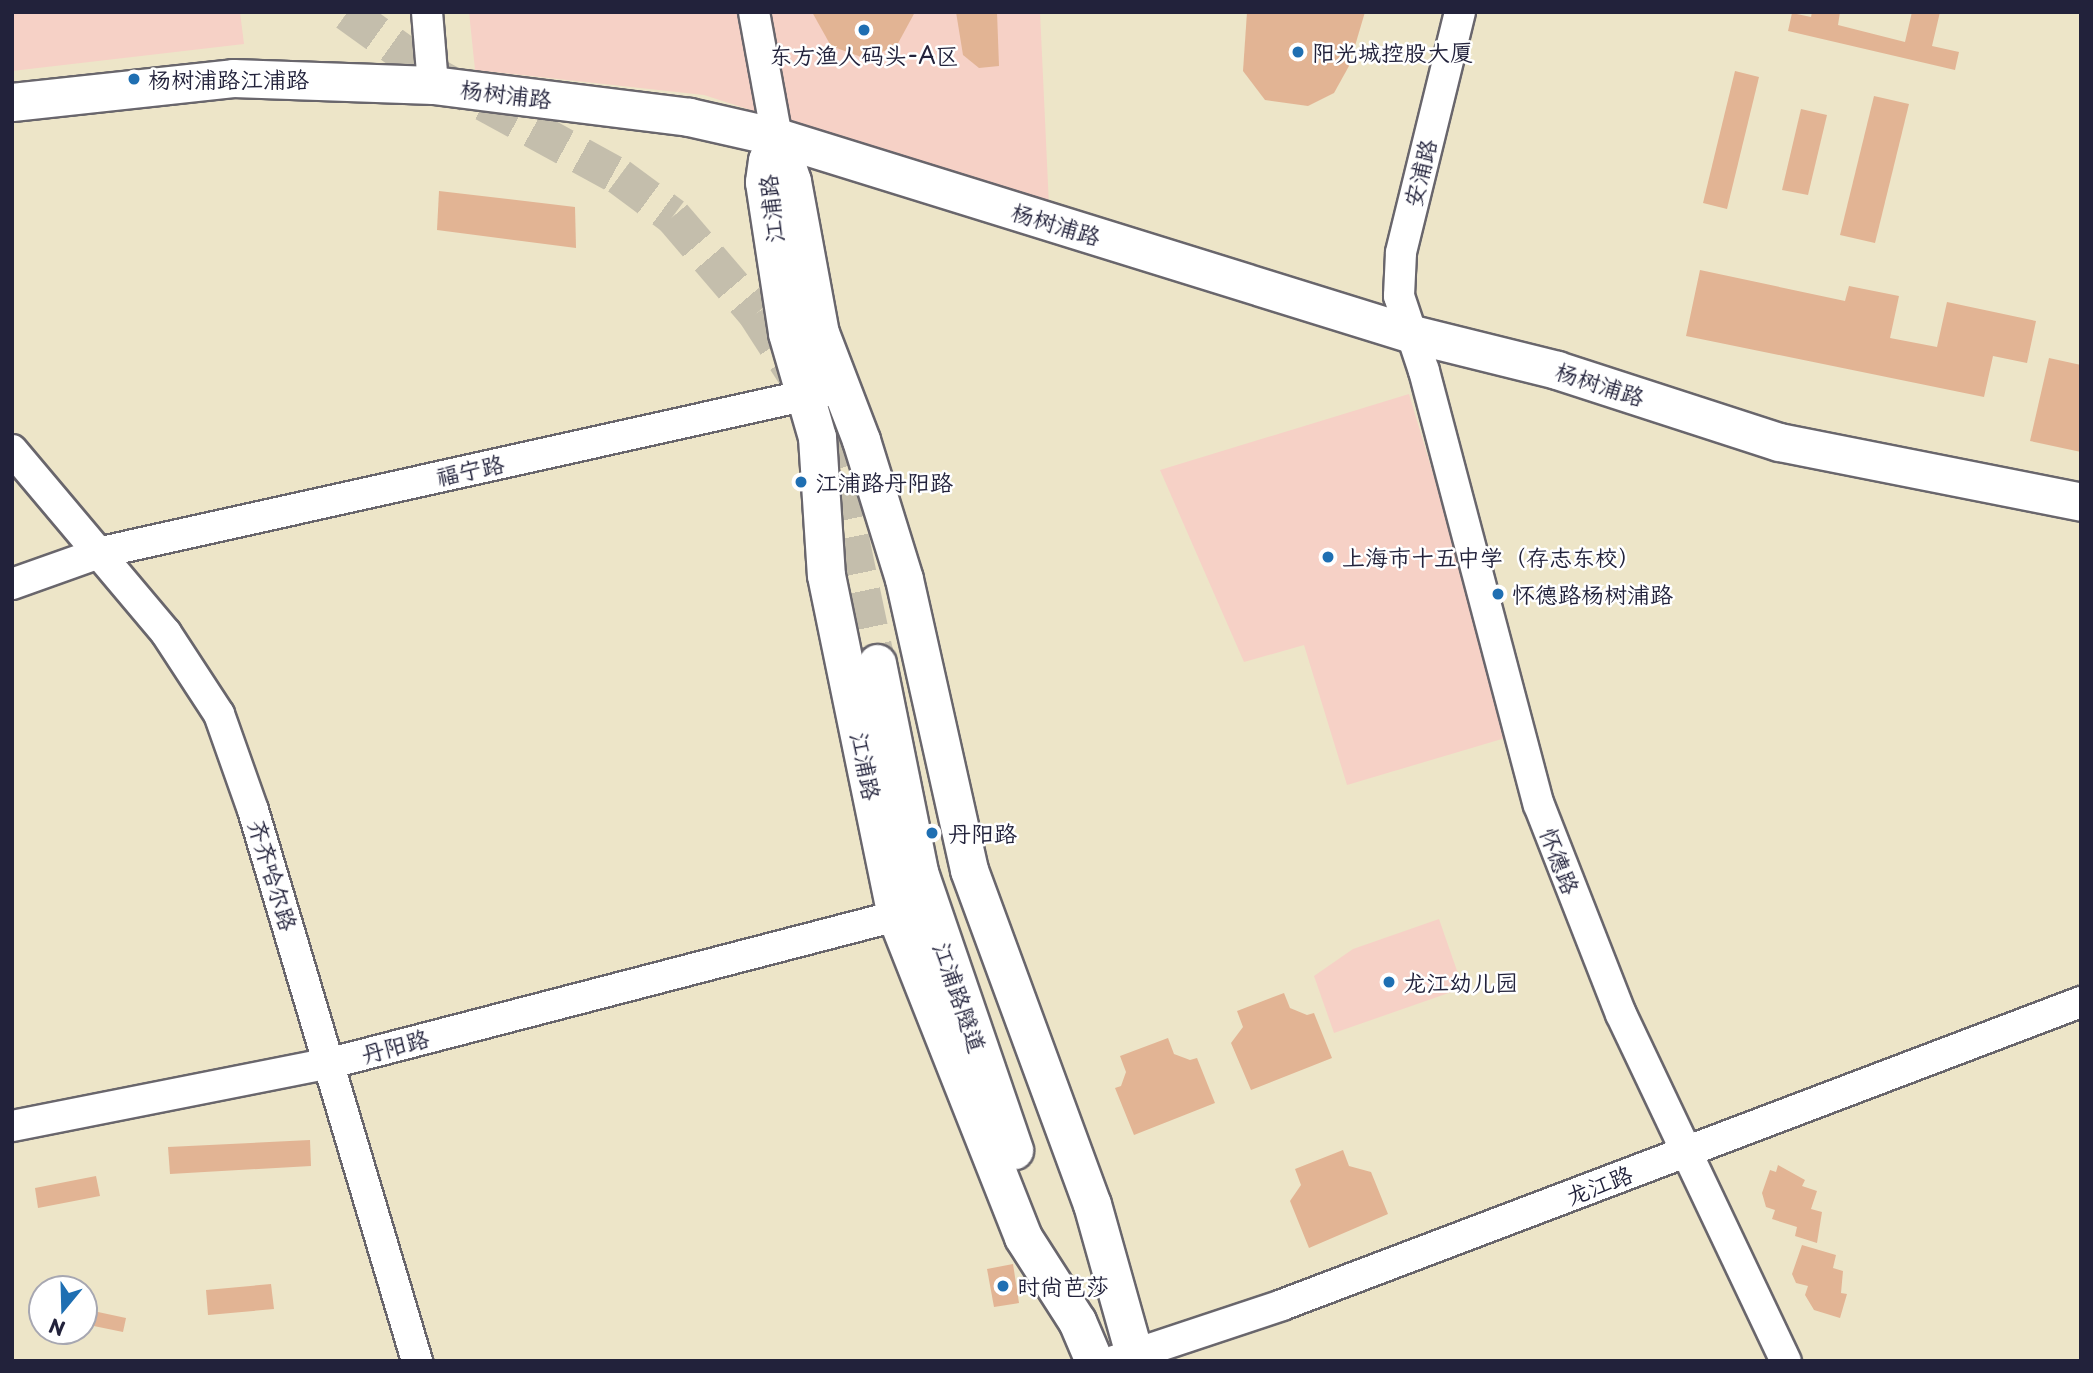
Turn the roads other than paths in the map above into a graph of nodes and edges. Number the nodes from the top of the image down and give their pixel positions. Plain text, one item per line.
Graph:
1 (428, 12) edge
2 (754, 12) edge
3 (1460, 12) edge
4 (433, 85) junction
5 (12, 103) edge
6 (777, 138) junction
7 (1412, 334) junction
8 (823, 392) junction
9 (12, 450) edge
10 (2081, 502) edge
11 (102, 552) junction
12 (12, 584) edge
13 (896, 916) junction
14 (2081, 1002) edge
15 (331, 1063) junction
16 (12, 1126) edge
17 (1687, 1151) junction
18 (1118, 1308) junction
19 (1077, 1321) junction
20 (1128, 1359) edge
21 (417, 1361) edge
22 (1094, 1361) edge
23 (1786, 1361) edge

1 - 4 street
2 - 6 street, 江浦路
3 - 7 street, 安浦路
4 - 5 main road, 杨树浦路
4 - 6 main road, 杨树浦路
6 - 7 main road, 杨树浦路
6 - 8 main road, 江浦路
7 - 10 main road, 杨树浦路
7 - 17 street, 怀德路
8 - 11 street, 福宁路
8 - 13 main road, 江浦路
8 - 18 main road, 江浦路
9 - 11 street, 齐齐哈尔路
11 - 12 street, 福宁路
11 - 15 street, 齐齐哈尔路
13 - 15 street, 丹阳路
13 - 19 main road, 江浦路
14 - 17 street, 龙江路
15 - 16 street, 丹阳路
15 - 21 street, 齐齐哈尔路
17 - 20 street, 龙江路
17 - 23 street, 怀德路
18 - 19 main road, 江浦路隧道
18 - 20 main road, 江浦路
19 - 22 main road, 江浦路

